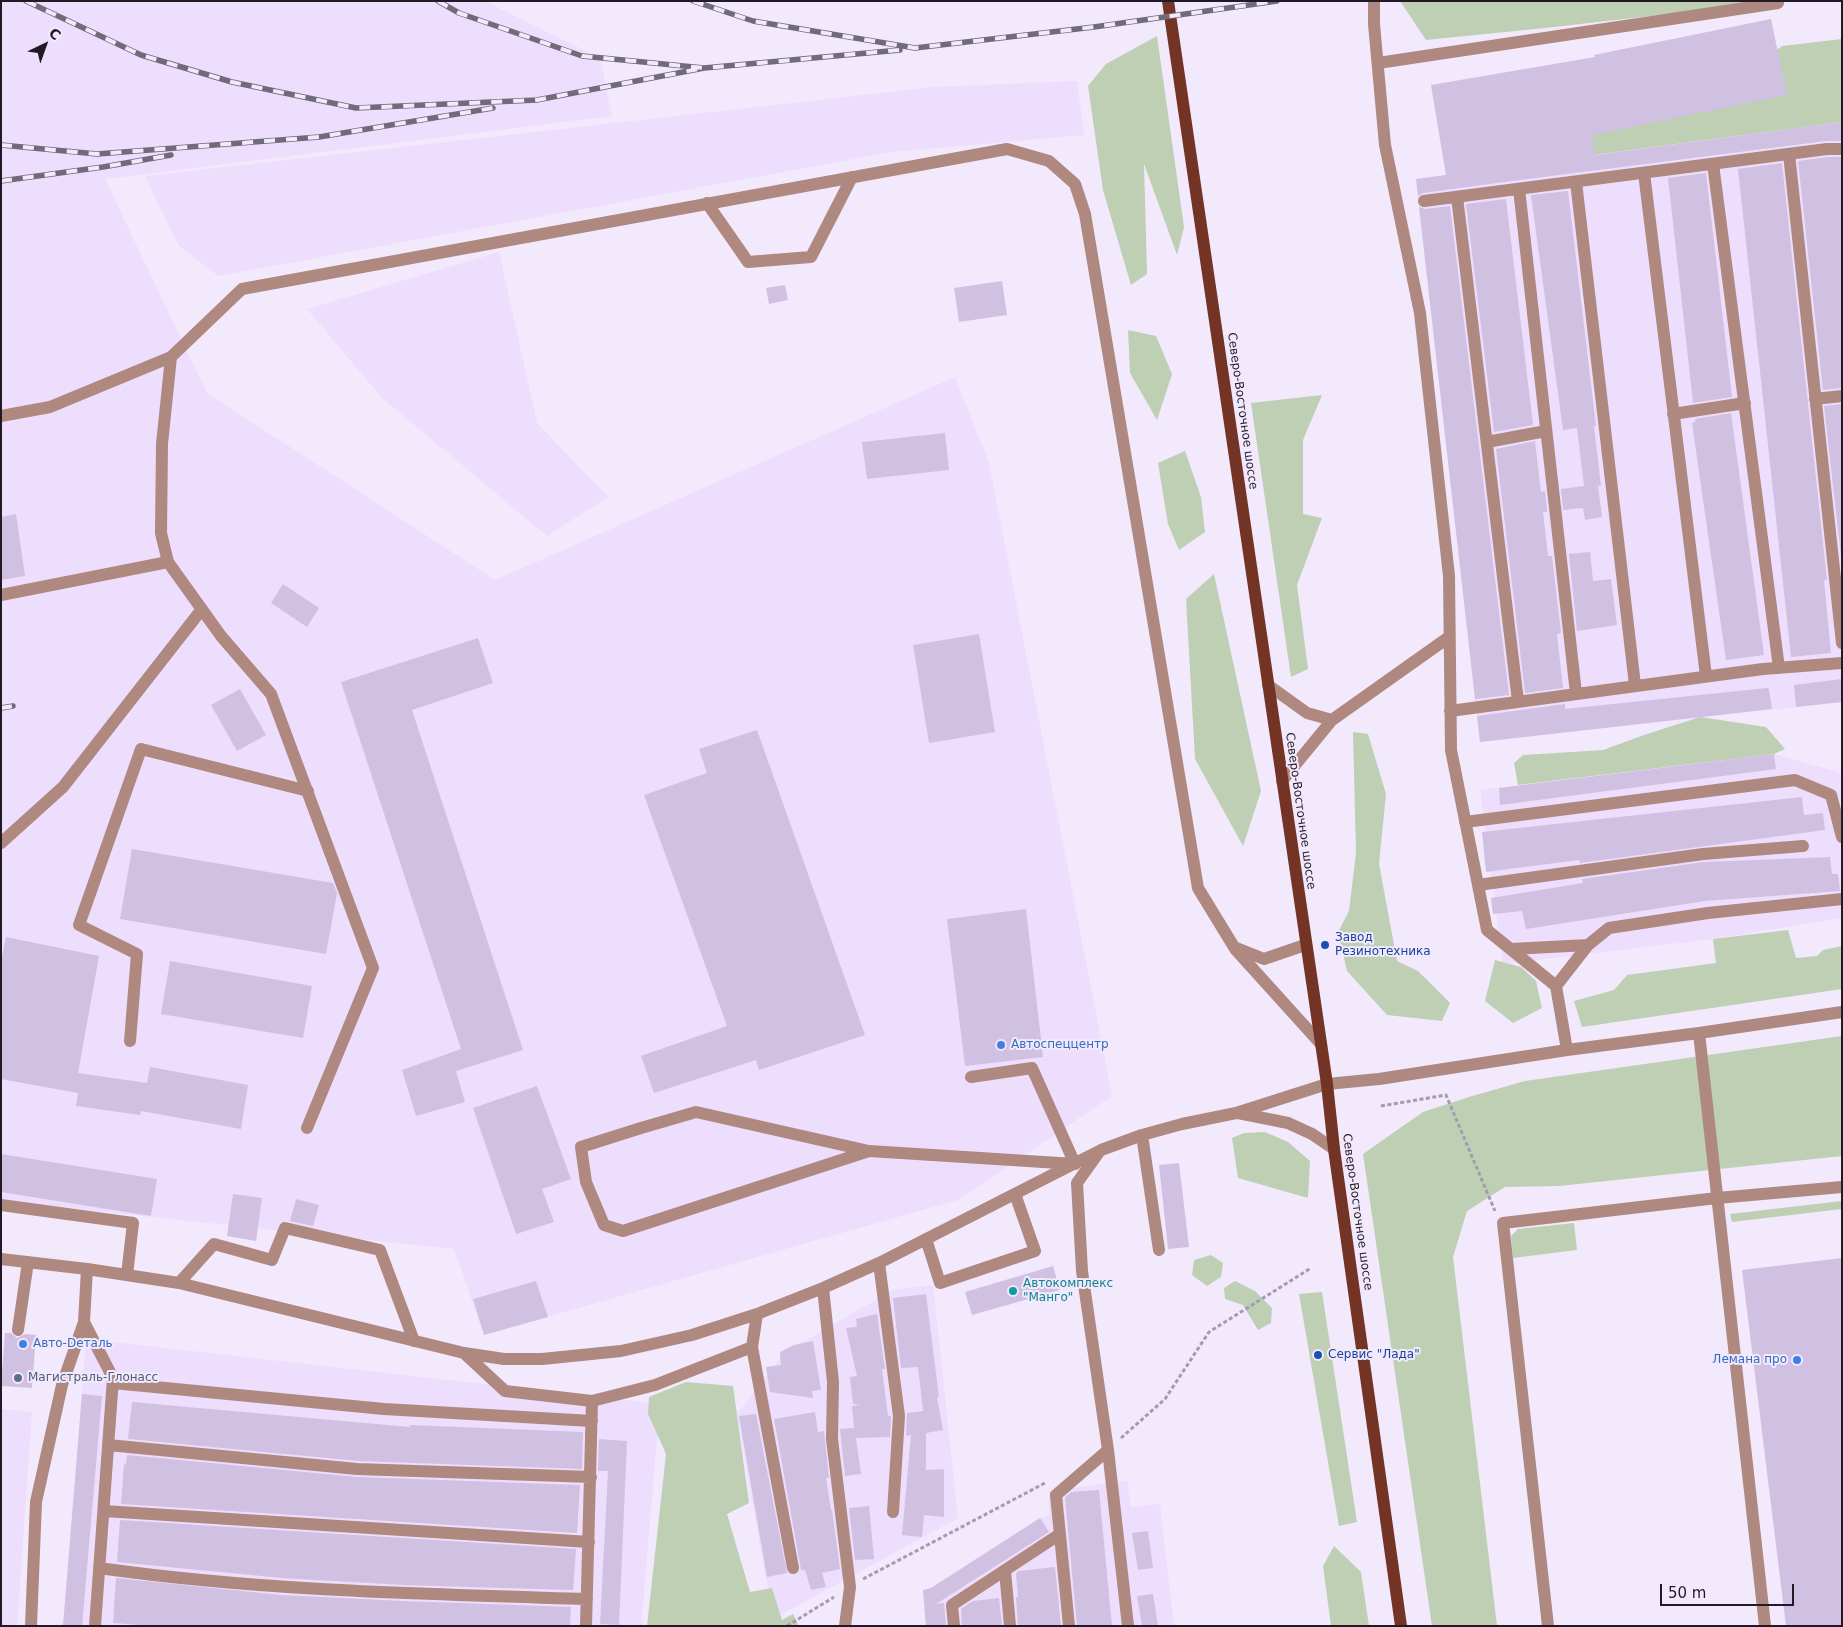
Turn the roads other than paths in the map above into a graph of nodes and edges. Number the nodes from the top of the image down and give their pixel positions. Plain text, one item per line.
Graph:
1 (1168, 1) edge
2 (1374, 1) edge
3 (1778, 3) dead end
4 (1378, 63) junction
5 (1842, 149) edge
6 (1789, 154) junction
7 (1713, 164) junction
8 (1644, 173) junction
9 (852, 176) junction
10 (1576, 182) junction
11 (1519, 189) junction
12 (1457, 197) junction
13 (1424, 201) dead end
14 (707, 203) junction
15 (171, 357) junction
16 (1842, 396) edge
17 (1815, 399) junction
18 (1745, 403) junction
19 (1673, 414) junction
20 (1, 416) edge
21 (1546, 432) junction
22 (1486, 442) junction
23 (168, 562) junction
24 (1, 595) edge
25 (202, 609) junction
26 (1449, 637) junction
27 (1842, 643) edge
28 (1842, 664) edge
29 (1779, 668) junction
30 (1706, 676) junction
31 (1268, 685) junction
32 (1635, 685) junction
33 (1576, 693) junction
34 (1518, 701) junction
35 (1450, 711) junction
36 (1332, 720) junction
37 (1282, 781) junction
38 (308, 790) junction
39 (1465, 822) junction
40 (1842, 837) edge
41 (1, 842) edge
42 (1803, 846) dead end
43 (1478, 885) junction
44 (1842, 899) edge
45 (1305, 945) junction
46 (1588, 945) junction
47 (1234, 947) junction
48 (1510, 949) junction
49 (1556, 986) junction
50 (1842, 1012) edge
51 (1699, 1033) junction
52 (130, 1041) dead end
53 (1320, 1043) junction
54 (1567, 1050) junction
55 (971, 1076) dead end
56 (1327, 1084) junction
57 (1236, 1113) junction
58 (306, 1128) dead end
59 (1142, 1135) junction
60 (1334, 1149) junction
61 (1101, 1150) junction
62 (869, 1151) junction
63 (1075, 1164) junction
64 (1842, 1187) edge
65 (1015, 1194) junction
66 (1717, 1198) junction
67 (1, 1205) edge
68 (926, 1239) junction
69 (1159, 1250) dead end
70 (1, 1259) edge
71 (28, 1262) junction
72 (879, 1263) junction
73 (87, 1269) junction
74 (127, 1275) junction
75 (179, 1283) junction
76 (823, 1288) junction
77 (757, 1314) junction
78 (84, 1322) junction
79 (18, 1330) dead end
80 (414, 1341) junction
81 (752, 1347) junction
82 (464, 1353) junction
83 (113, 1384) junction
84 (592, 1401) junction
85 (592, 1421) junction
86 (108, 1446) junction
87 (1108, 1450) junction
88 (590, 1477) junction
89 (104, 1511) junction
90 (893, 1512) dead end
91 (1060, 1534) junction
92 (589, 1542) junction
93 (99, 1568) junction
94 (793, 1568) dead end
95 (1005, 1571) junction
96 (587, 1599) junction
97 (31, 1626) edge
98 (95, 1626) edge
99 (586, 1626) edge
100 (845, 1626) edge
101 (954, 1626) edge
102 (1010, 1626) edge
103 (1069, 1626) edge
104 (1128, 1626) edge
105 (1401, 1626) edge
106 (1548, 1626) edge
107 (1765, 1626) edge

1 - 31 main road, Северо-Восточное шоссе
2 - 4 street
3 - 4 street
4 - 26 street
5 - 6 street
6 - 7 street
6 - 17 street
7 - 8 street
7 - 18 street
8 - 10 street
8 - 19 street
9 - 14 street
9 - 14 street
9 - 47 street
10 - 11 street
10 - 32 street
11 - 12 street
11 - 21 street
12 - 13 street
12 - 22 street
14 - 15 street
15 - 20 street
15 - 23 street
16 - 17 street
17 - 27 street
18 - 19 street
18 - 29 street
19 - 30 street
21 - 22 street
21 - 33 street
22 - 34 street
23 - 24 street
23 - 25 street
25 - 38 street
25 - 41 street
26 - 35 street
26 - 36 street
28 - 29 street
29 - 30 street
30 - 32 street
31 - 36 street
31 - 37 main road, Северо-Восточное шоссе
32 - 33 street
33 - 34 street
34 - 35 street
35 - 39 street
36 - 37 street
37 - 45 main road, Северо-Восточное шоссе
38 - 52 street
38 - 58 street
39 - 40 street
39 - 43 street
42 - 43 street
43 - 48 street
44 - 46 street
45 - 47 street
45 - 53 main road, Северо-Восточное шоссе
46 - 48 street
46 - 49 street
47 - 53 street
48 - 49 street
49 - 54 street
50 - 51 street
51 - 54 street
51 - 66 street
53 - 56 main road, Северо-Восточное шоссе
54 - 56 street
55 - 63 street
56 - 57 street
56 - 60 main road, Северо-Восточное шоссе
57 - 59 street
57 - 60 street
59 - 61 street
59 - 69 street
60 - 105 main road, Северо-Восточное шоссе
61 - 63 street
61 - 87 street
62 - 62 street
62 - 63 street
63 - 65 street
64 - 66 street
65 - 68 street
65 - 68 street
66 - 106 street
66 - 107 street
67 - 74 street
68 - 72 street
70 - 71 street
71 - 73 street
71 - 79 street
72 - 76 street
72 - 90 street
73 - 74 street
73 - 78 street
74 - 75 street
75 - 80 street
75 - 80 street
76 - 77 street
76 - 100 street
77 - 81 street
77 - 82 street
78 - 83 street
78 - 97 street
80 - 82 street
81 - 84 street
81 - 94 street
82 - 84 street
83 - 85 street
83 - 86 street
84 - 85 street
85 - 88 street
86 - 88 street
86 - 89 street
87 - 91 street
87 - 104 street
88 - 92 street
89 - 92 street
89 - 93 street
91 - 95 street
91 - 103 street
92 - 96 street
93 - 96 street
93 - 98 street
95 - 101 street
95 - 102 street
96 - 99 street

